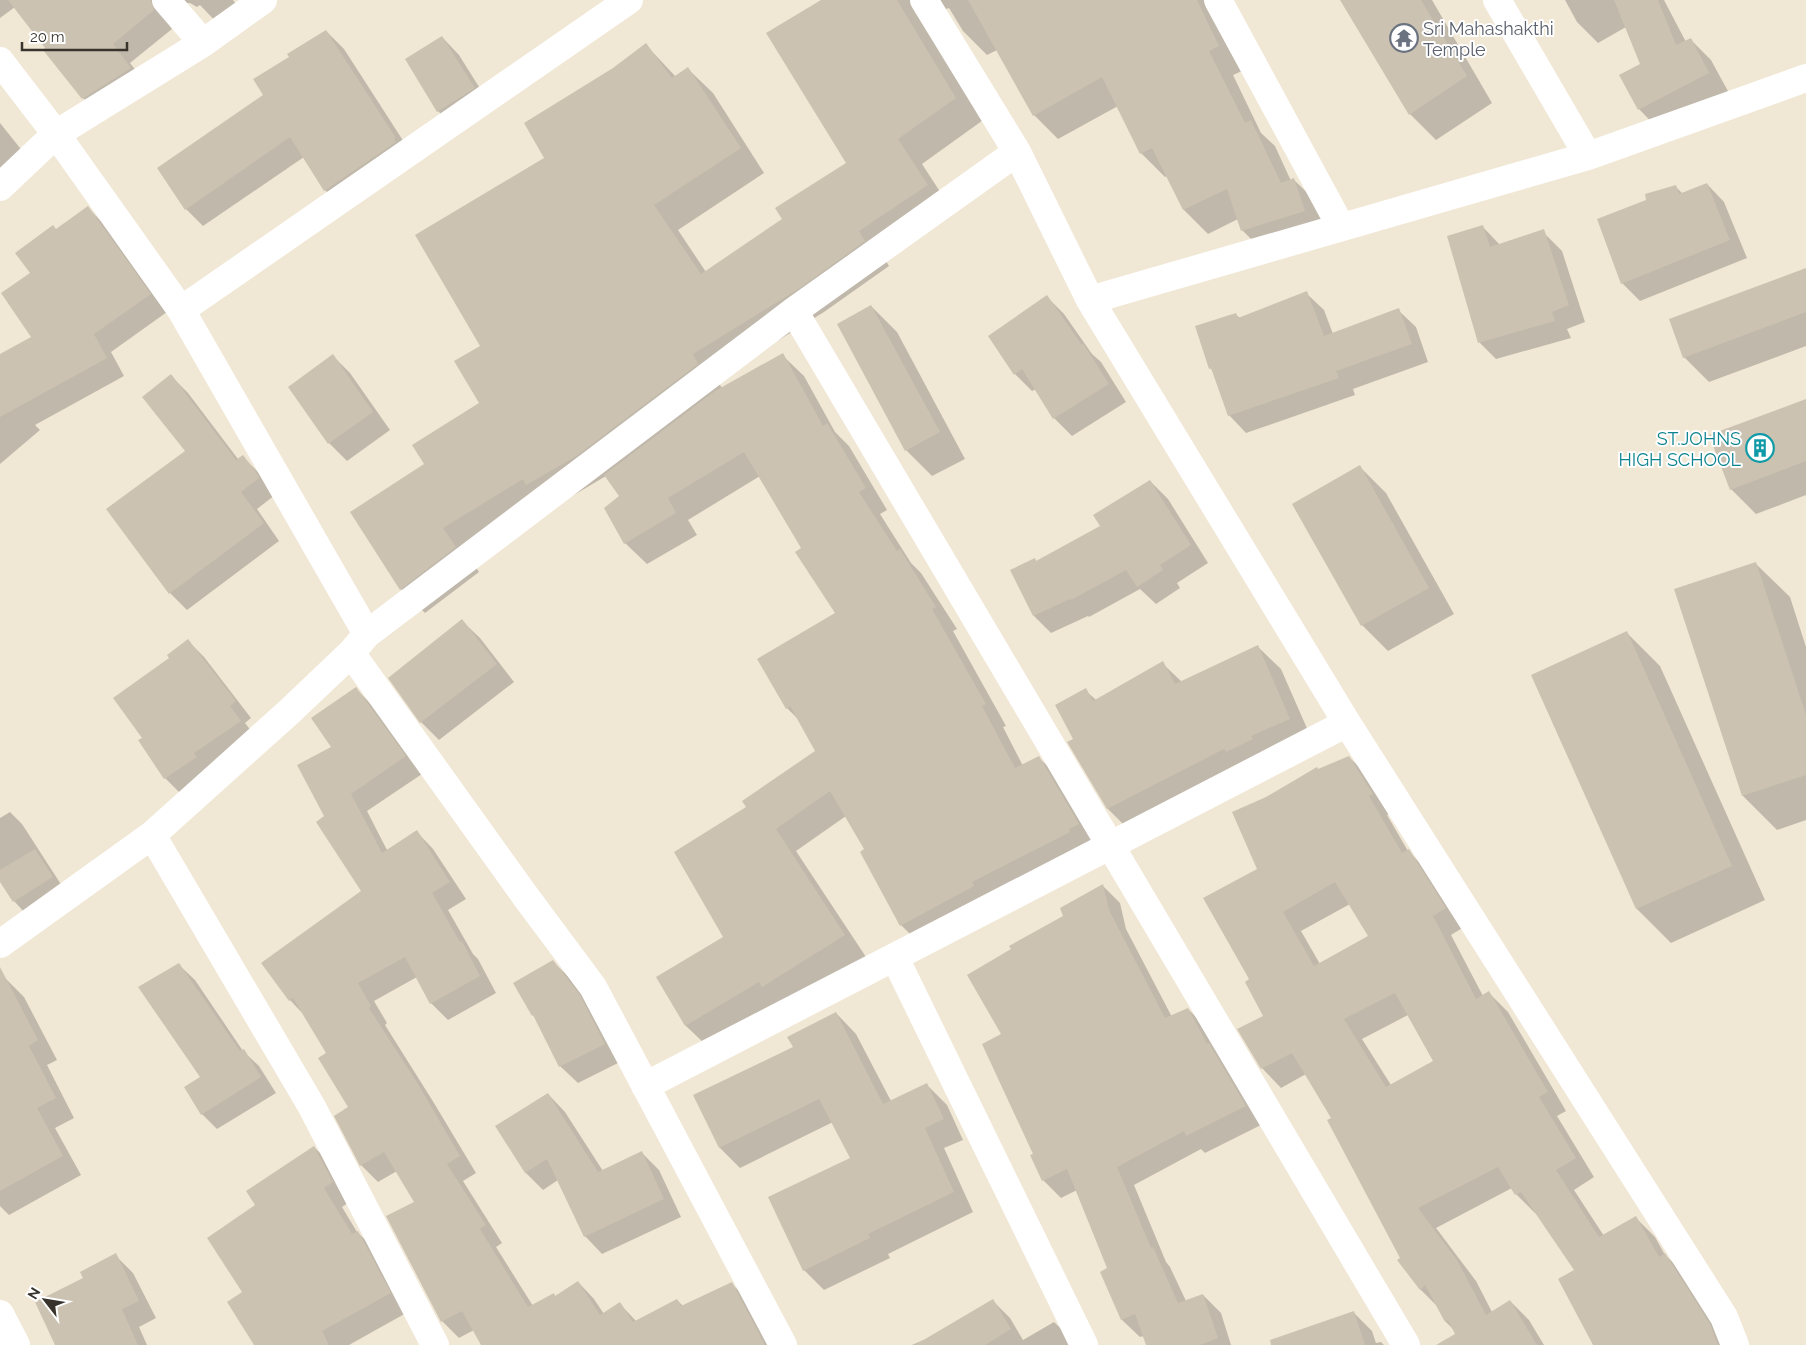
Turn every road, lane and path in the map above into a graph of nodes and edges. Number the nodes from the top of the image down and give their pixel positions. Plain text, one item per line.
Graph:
1 (166, 0) edge
2 (263, 0) edge
3 (629, 0) edge
4 (924, 0) edge
5 (1218, 0) edge
6 (1497, 0) edge
7 (203, 43) junction
8 (0, 61) edge
9 (1806, 78) edge
10 (56, 134) junction
11 (1017, 152) junction
12 (1588, 156) junction
13 (0, 186) edge
14 (1341, 227) junction
15 (1090, 300) junction
16 (181, 310) junction
17 (794, 311) junction
18 (359, 643) junction
19 (1347, 723) junction
20 (152, 836) junction
21 (1110, 845) junction
22 (0, 944) edge
23 (895, 958) junction
24 (645, 1086) junction
25 (0, 1314) edge
26 (16, 1345) edge
27 (435, 1345) edge
28 (783, 1345) edge
29 (1084, 1345) edge
30 (1406, 1345) edge
31 (1735, 1345) edge

1 - 7 street
2 - 7 street
3 - 16 street
4 - 11 street
5 - 14 street
6 - 12 street
7 - 10 street
8 - 10 street
9 - 12 street
10 - 13 street
10 - 16 street
11 - 15 street
11 - 17 street
12 - 14 street
14 - 15 street
15 - 19 street
16 - 18 street
17 - 18 street
17 - 21 street
18 - 20 street
18 - 24 street
19 - 21 street
19 - 31 street
20 - 22 street
20 - 27 street
21 - 23 street
21 - 30 street
23 - 24 street
23 - 29 street
24 - 28 street
25 - 26 street

